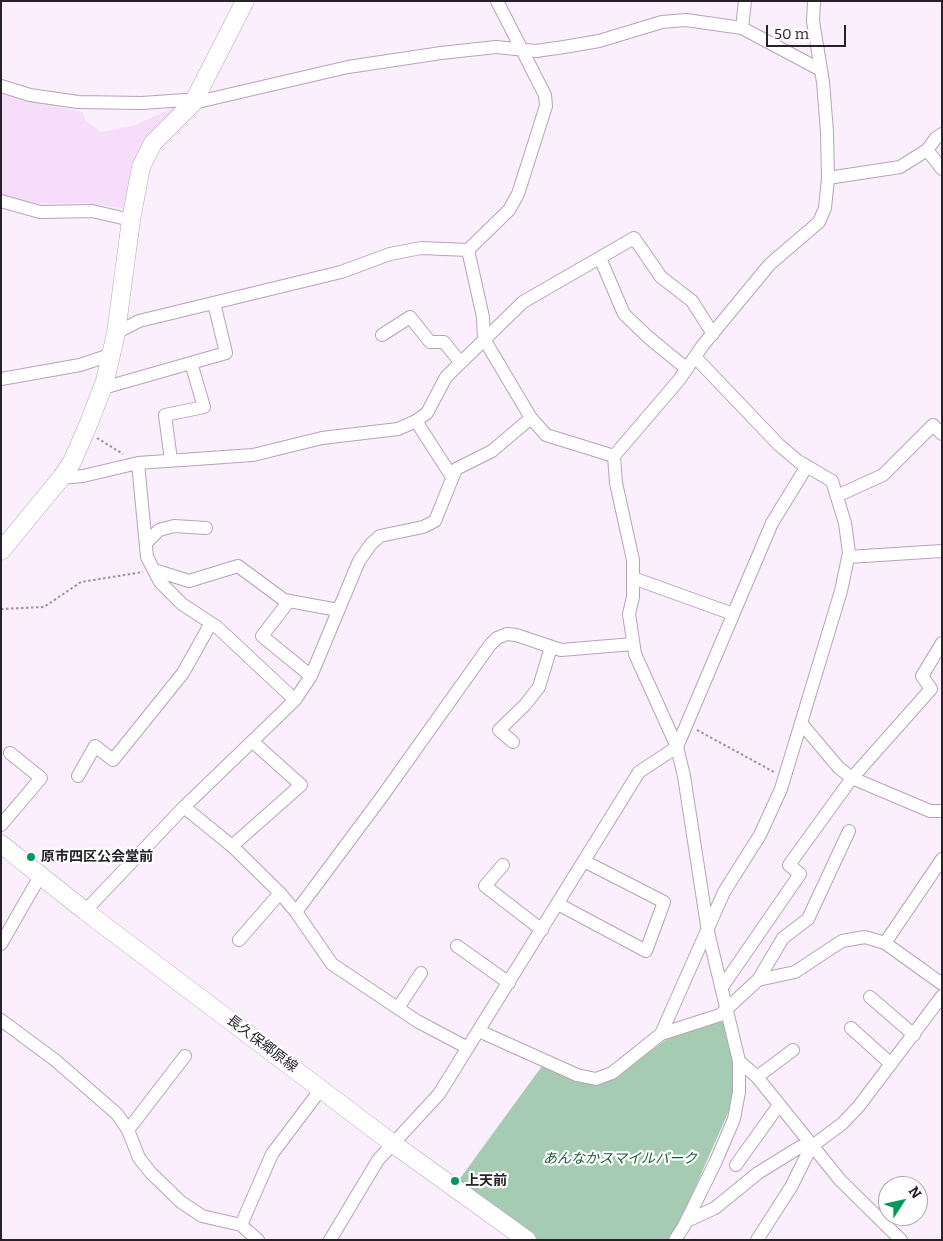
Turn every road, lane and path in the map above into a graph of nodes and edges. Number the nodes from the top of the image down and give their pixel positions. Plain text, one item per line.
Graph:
1 (245, 1) edge
2 (497, 1) edge
3 (745, 1) edge
4 (814, 1) edge
5 (742, 28) junction
6 (522, 50) junction
7 (819, 68) junction
8 (1, 86) edge
9 (193, 103) junction
10 (942, 134) edge
11 (927, 150) junction
12 (942, 169) edge
13 (828, 178) junction
14 (1, 201) edge
15 (131, 220) junction
16 (468, 250) junction
17 (600, 258) junction
18 (214, 303) junction
19 (116, 333) junction
20 (713, 334) junction
21 (382, 335) dead end
22 (484, 339) junction
23 (110, 355) junction
24 (696, 357) junction
25 (460, 362) junction
26 (191, 363) junction
27 (687, 369) junction
28 (1, 379) edge
29 (103, 388) junction
30 (531, 418) junction
31 (416, 421) junction
32 (86, 431) junction
33 (942, 434) edge
34 (614, 456) junction
35 (171, 460) junction
36 (138, 463) junction
37 (807, 466) junction
38 (452, 477) junction
39 (61, 478) junction
40 (837, 496) junction
41 (206, 528) dead end
42 (146, 543) junction
43 (1, 551) edge
44 (942, 551) edge
45 (848, 557) junction
46 (154, 570) junction
47 (632, 578) junction
48 (289, 601) junction
49 (1, 609) edge
50 (338, 610) junction
51 (733, 614) junction
52 (211, 623) junction
53 (633, 644) junction
54 (942, 644) edge
55 (551, 647) junction
56 (311, 676) junction
57 (295, 700) junction
58 (801, 723) junction
59 (686, 724) junction
60 (253, 742) junction
61 (513, 742) dead end
62 (677, 747) junction
63 (10, 753) dead end
64 (78, 776) dead end
65 (784, 778) junction
66 (852, 778) junction
67 (184, 807) junction
68 (941, 810) edge
69 (1, 825) edge
70 (849, 831) dead end
71 (1, 844) edge
72 (232, 846) junction
73 (942, 859) edge
74 (584, 861) junction
75 (503, 865) dead end
76 (40, 876) junction
77 (280, 893) junction
78 (558, 904) junction
79 (85, 911) junction
80 (296, 912) junction
81 (542, 930) junction
82 (708, 932) junction
83 (239, 940) dead end
84 (885, 943) junction
85 (1, 944) edge
86 (457, 946) dead end
87 (421, 973) dead end
88 (758, 980) junction
89 (508, 983) junction
90 (942, 984) edge
91 (722, 987) junction
92 (870, 997) dead end
93 (940, 1003) edge
94 (398, 1008) junction
95 (728, 1009) junction
96 (1, 1020) edge
97 (851, 1028) dead end
98 (479, 1031) junction
99 (661, 1034) junction
100 (914, 1035) junction
101 (468, 1048) junction
102 (793, 1050) dead end
103 (185, 1056) dead end
104 (739, 1061) junction
105 (891, 1064) junction
106 (757, 1077) junction
107 (321, 1089) junction
108 (779, 1105) junction
109 (128, 1130) junction
110 (392, 1143) junction
111 (811, 1147) junction
112 (736, 1165) dead end
113 (687, 1221) junction
114 (241, 1226) junction
115 (258, 1240) edge
116 (330, 1240) edge
117 (527, 1240) edge
118 (675, 1240) edge
119 (757, 1240) edge
120 (901, 1240) edge

1 - 9 main road
2 - 6 street
3 - 5 street
4 - 7 street
5 - 6 street
5 - 7 street
6 - 9 street
6 - 16 street
7 - 13 street
8 - 9 street
9 - 15 main road
10 - 11 street
11 - 12 street
11 - 13 street
13 - 20 street
14 - 15 street
15 - 19 main road
16 - 18 street
16 - 22 street
17 - 20 street
17 - 22 street
17 - 27 street
18 - 19 street
18 - 26 street
19 - 23 main road
20 - 24 street
21 - 25 street
22 - 25 street
22 - 30 street
23 - 28 street
23 - 29 main road
24 - 27 street
24 - 37 street
25 - 31 street
26 - 29 street
26 - 35 street
27 - 34 street
29 - 32 main road
30 - 34 street
30 - 38 street
31 - 35 street
31 - 38 street
32 - 36 path
32 - 39 main road
33 - 40 street
34 - 47 street
35 - 36 street
36 - 39 street
36 - 42 street
37 - 40 street
37 - 51 street
38 - 50 street
39 - 43 main road
40 - 45 street
41 - 42 street
42 - 46 street
44 - 45 street
45 - 58 street
46 - 48 street
46 - 49 path
46 - 52 street
47 - 51 street
47 - 53 street
48 - 50 street
48 - 56 street
50 - 56 street
51 - 59 street
52 - 57 street
52 - 64 street
53 - 55 street
53 - 62 street
54 - 66 street
55 - 61 street
55 - 80 street
56 - 57 street
57 - 60 street
58 - 65 street
58 - 66 street
59 - 62 street
59 - 65 path
60 - 67 street
60 - 72 street
62 - 74 street
62 - 82 street
63 - 69 street
65 - 82 street
66 - 68 street
66 - 91 street
67 - 72 street
67 - 79 street
70 - 88 street
71 - 76 main road, 長久保郷原線
72 - 77 street
73 - 84 street
74 - 78 street
74 - 78 street
75 - 81 street
76 - 79 main road, 長久保郷原線
76 - 85 street
77 - 80 street
77 - 83 street
78 - 81 street
79 - 107 main road, 長久保郷原線
80 - 94 street
81 - 89 street
82 - 91 street
82 - 99 street
84 - 88 street
84 - 90 street
86 - 89 street
87 - 94 street
88 - 95 street
89 - 98 street
91 - 95 street
92 - 100 street
93 - 100 street
94 - 101 street
95 - 99 street
95 - 104 street
96 - 109 street
97 - 105 street
98 - 99 street
98 - 101 street
100 - 105 street
101 - 110 street
102 - 106 street
103 - 109 street
104 - 106 street
104 - 113 street
105 - 111 street
106 - 108 street
107 - 110 main road, 長久保郷原線
107 - 114 street
108 - 111 street
108 - 112 street
109 - 114 street
110 - 116 street
110 - 117 main road, 長久保郷原線
111 - 113 street
111 - 119 street
111 - 120 street
113 - 118 street
114 - 115 street

